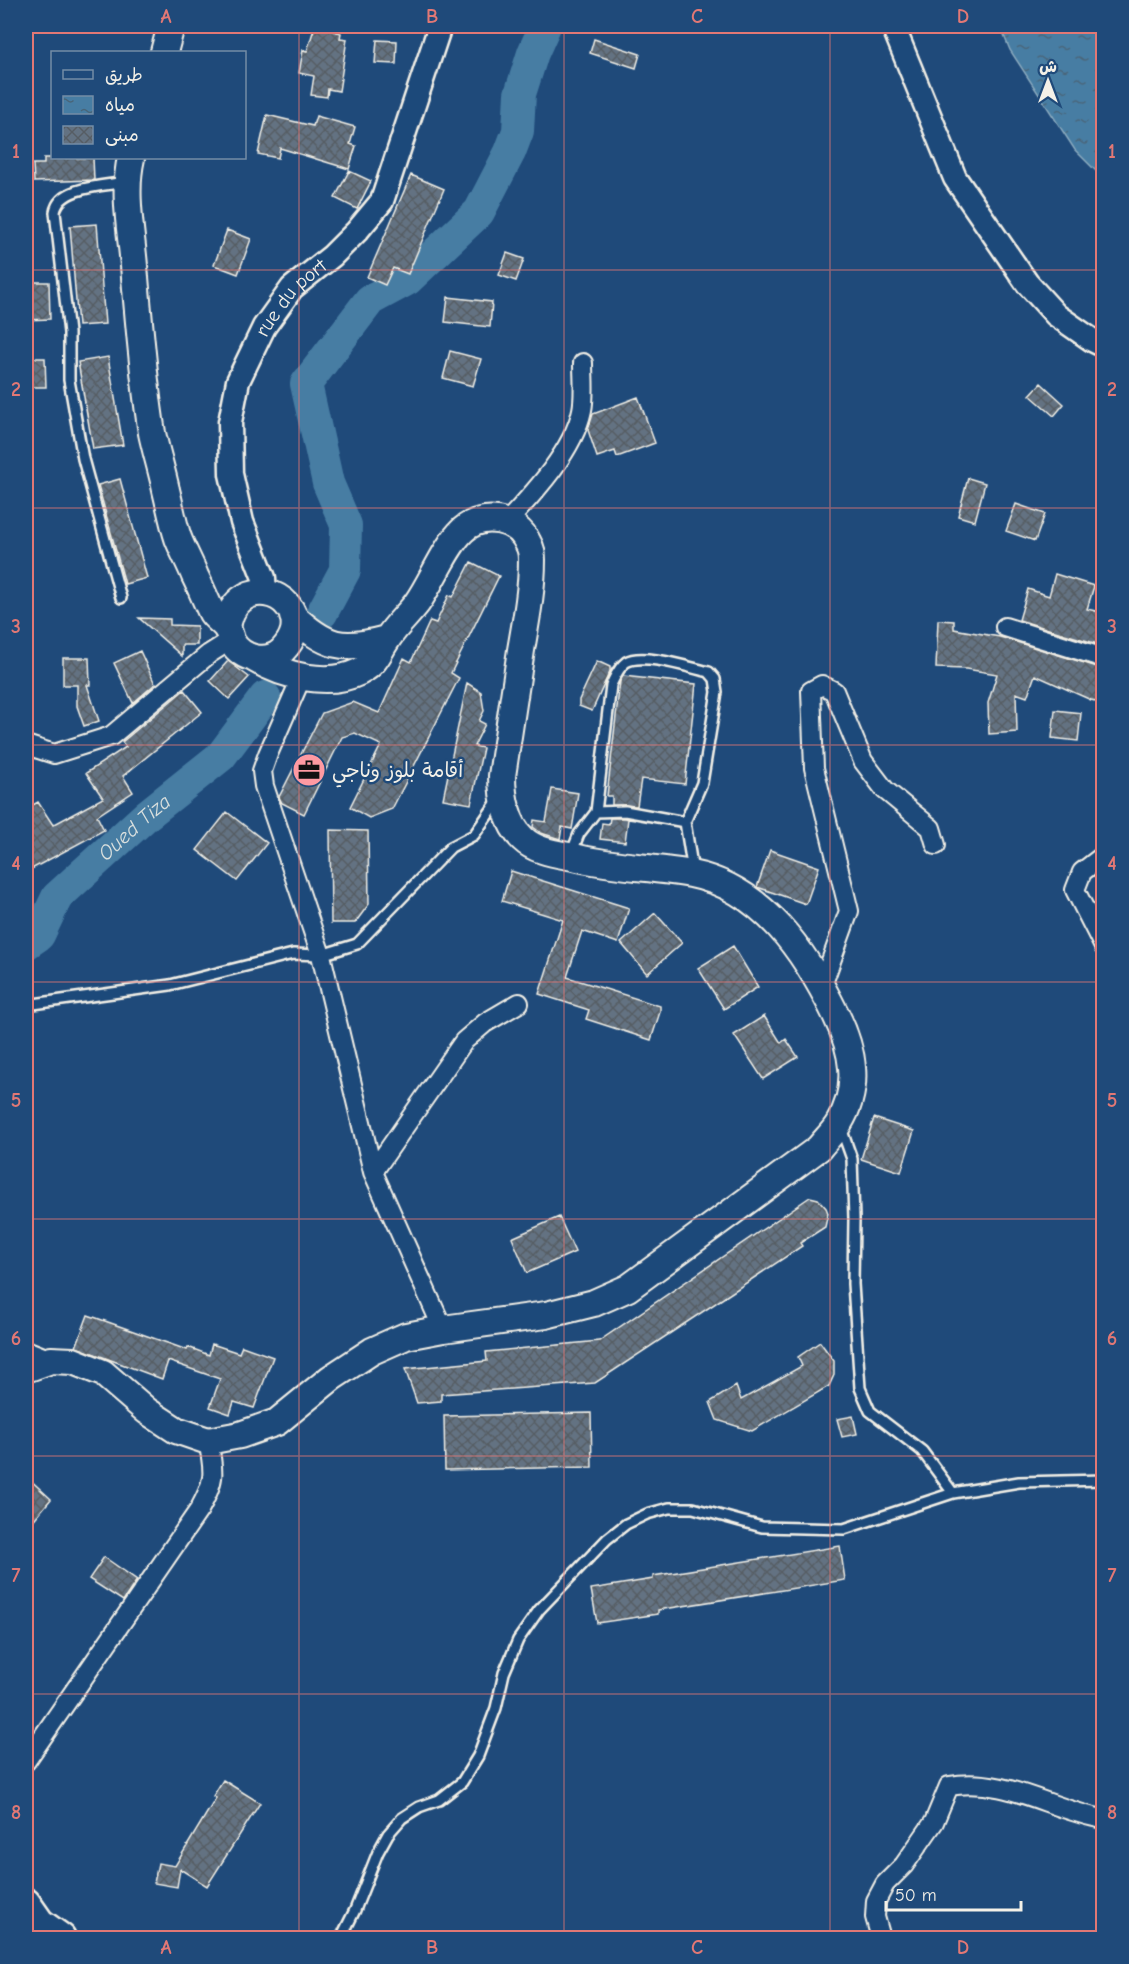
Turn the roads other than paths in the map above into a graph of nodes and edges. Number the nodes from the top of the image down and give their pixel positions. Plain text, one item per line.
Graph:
1 (171, 26) edge
2 (893, 26) edge
3 (434, 29) edge
4 (164, 51) edge
5 (129, 169) edge
6 (1104, 346) edge
7 (582, 363) dead end
8 (507, 522) junction
9 (201, 587) junction
10 (254, 595) junction
11 (121, 598) dead end
12 (293, 616) junction
13 (1005, 627) dead end
14 (229, 635) junction
15 (386, 639) junction
16 (1104, 658) edge
17 (255, 659) junction
18 (302, 676) junction
19 (26, 745) edge
20 (502, 796) junction
21 (596, 812) junction
22 (686, 822) junction
23 (936, 845) dead end
24 (1104, 855) edge
25 (571, 856) junction
26 (693, 874) junction
27 (1104, 947) edge
28 (321, 955) junction
29 (822, 986) junction
30 (519, 1003) dead end
31 (26, 1005) edge
32 (839, 1123) junction
33 (373, 1172) junction
34 (443, 1329) junction
35 (26, 1350) edge
36 (51, 1360) junction
37 (26, 1369) edge
38 (208, 1441) junction
39 (1104, 1480) edge
40 (953, 1493) junction
41 (26, 1761) edge
42 (1104, 1819) edge
43 (27, 1914) edge
44 (61, 1938) edge
45 (341, 1938) edge
46 (881, 1938) edge

1 - 4 main road
2 - 6 street
3 - 10 street, rue du port
5 - 9 main road
5 - 11 lane
7 - 8 street
8 - 15 main road
8 - 20 main road
9 - 10 main road
9 - 14 main road
10 - 12 main road
10 - 14 main road
12 - 15 main road
12 - 17 main road
13 - 16 street
14 - 17 main road
14 - 19 street
15 - 18 main road
17 - 18 main road
18 - 28 street
20 - 25 main road
20 - 28 lane
21 - 22 lane
21 - 22 lane
21 - 25 lane
22 - 26 lane
23 - 29 street
24 - 27 street
25 - 26 main road
26 - 29 main road
28 - 31 lane
28 - 33 street
29 - 32 main road
30 - 33 street
32 - 34 main road
32 - 40 lane
33 - 34 street
34 - 38 main road
35 - 36 street
36 - 37 main road
36 - 38 main road
38 - 41 street
39 - 40 lane
40 - 45 lane
42 - 46 street
43 - 44 main road

